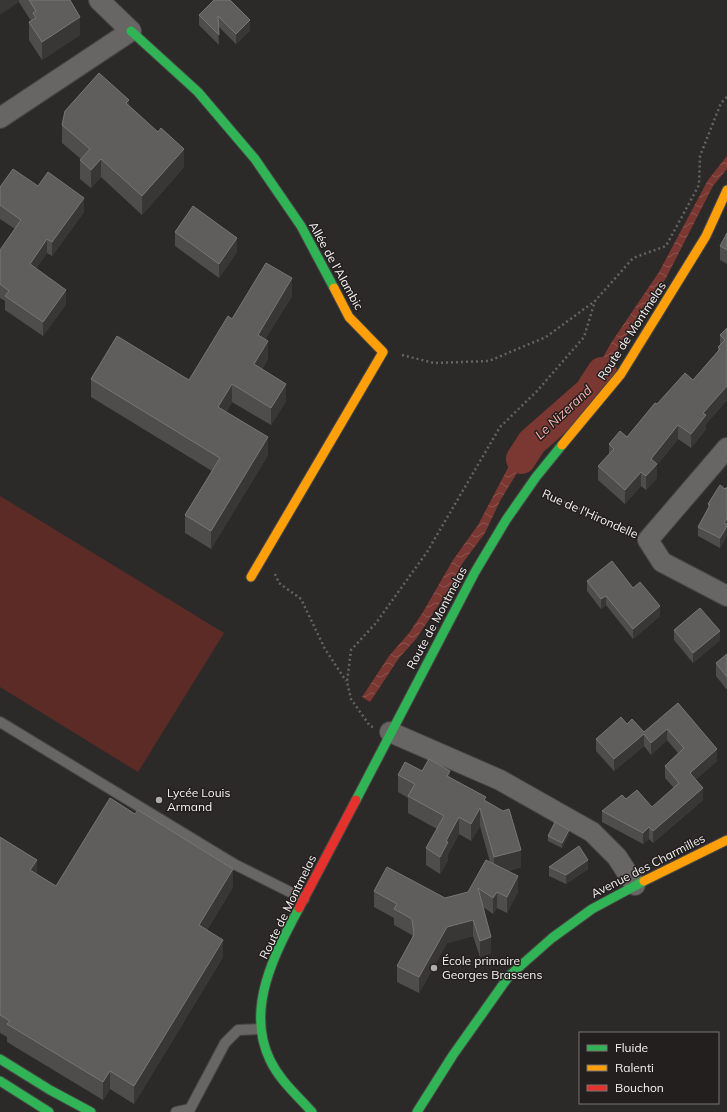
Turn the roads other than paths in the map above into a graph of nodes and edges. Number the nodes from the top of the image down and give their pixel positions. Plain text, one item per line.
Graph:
1 (99, 0) edge
2 (131, 31) junction
3 (0, 118) edge
4 (727, 190) edge
5 (727, 448) edge
6 (251, 577) dead end
7 (727, 596) edge
8 (0, 722) edge
9 (390, 732) junction
10 (727, 840) edge
11 (635, 884) junction
12 (304, 899) junction
13 (260, 1029) junction
14 (0, 1059) edge
15 (0, 1081) edge
16 (426, 1096) junction
17 (316, 1110) edge
18 (49, 1112) edge
19 (91, 1112) edge
20 (176, 1112) edge
21 (407, 1112) edge
22 (417, 1112) edge

1 - 2 street
2 - 3 street
2 - 6 street, Allée de l'Alambic
4 - 9 street, Route de Montmelas
5 - 7 street, Rue de l'Hirondelle
8 - 12 lane
9 - 11 street
9 - 12 street, Route de Montmelas
10 - 11 street, Avenue des Charmilles
11 - 16 street, Avenue des Charmilles
12 - 13 street, Route de Montmelas
13 - 17 street, Route de Montmelas
13 - 20 lane
14 - 19 street
15 - 18 street
16 - 21 street, Avenue des Charmilles
16 - 22 street, Avenue des Charmilles

